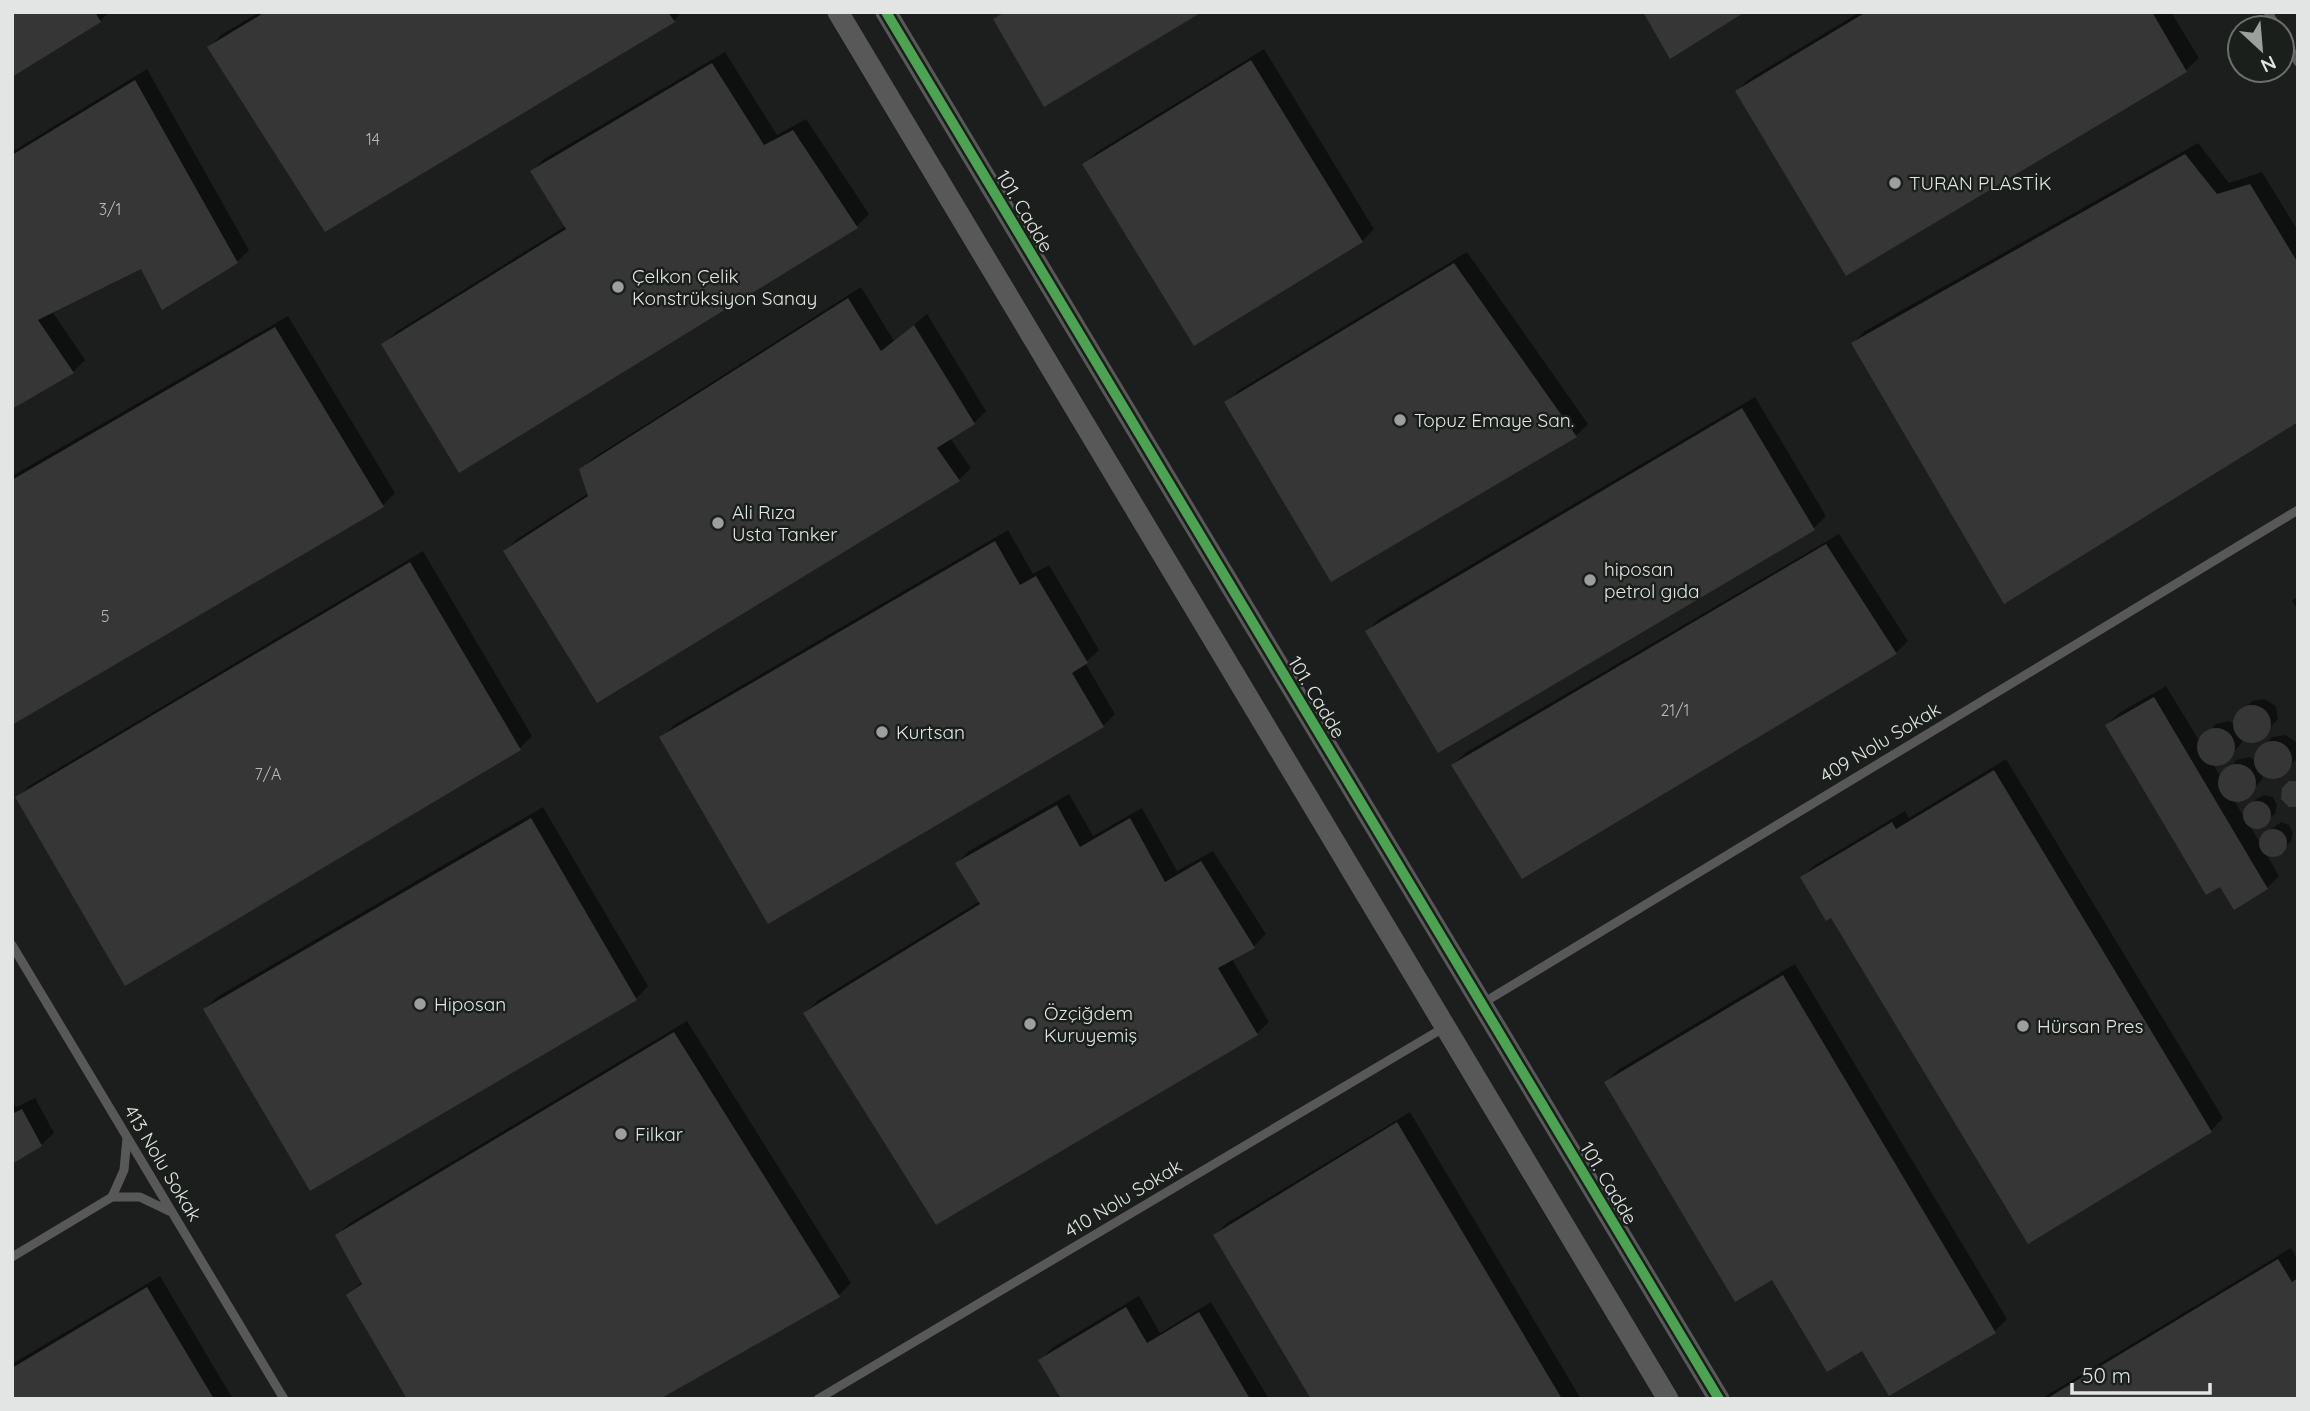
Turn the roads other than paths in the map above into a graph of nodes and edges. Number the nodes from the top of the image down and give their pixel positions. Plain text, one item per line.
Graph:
1 (838, 12) edge
2 (886, 12) edge
3 (2298, 510) edge
4 (12, 945) edge
5 (1481, 1004) junction
6 (1445, 1027) junction
7 (127, 1136) junction
8 (112, 1197) junction
9 (171, 1212) junction
10 (12, 1257) edge
11 (284, 1399) edge
12 (818, 1399) edge
13 (1668, 1399) edge
14 (1719, 1399) edge

1 - 6 street
2 - 5 street, 101. Cadde
3 - 5 lane, 409 Nolu Sokak
4 - 7 lane, 413 Nolu Sokak
5 - 14 street, 101. Cadde
6 - 12 lane, 410 Nolu Sokak
6 - 13 street
7 - 8 lane
7 - 9 lane, 413 Nolu Sokak
8 - 9 lane
8 - 10 lane
9 - 11 lane, 413 Nolu Sokak

